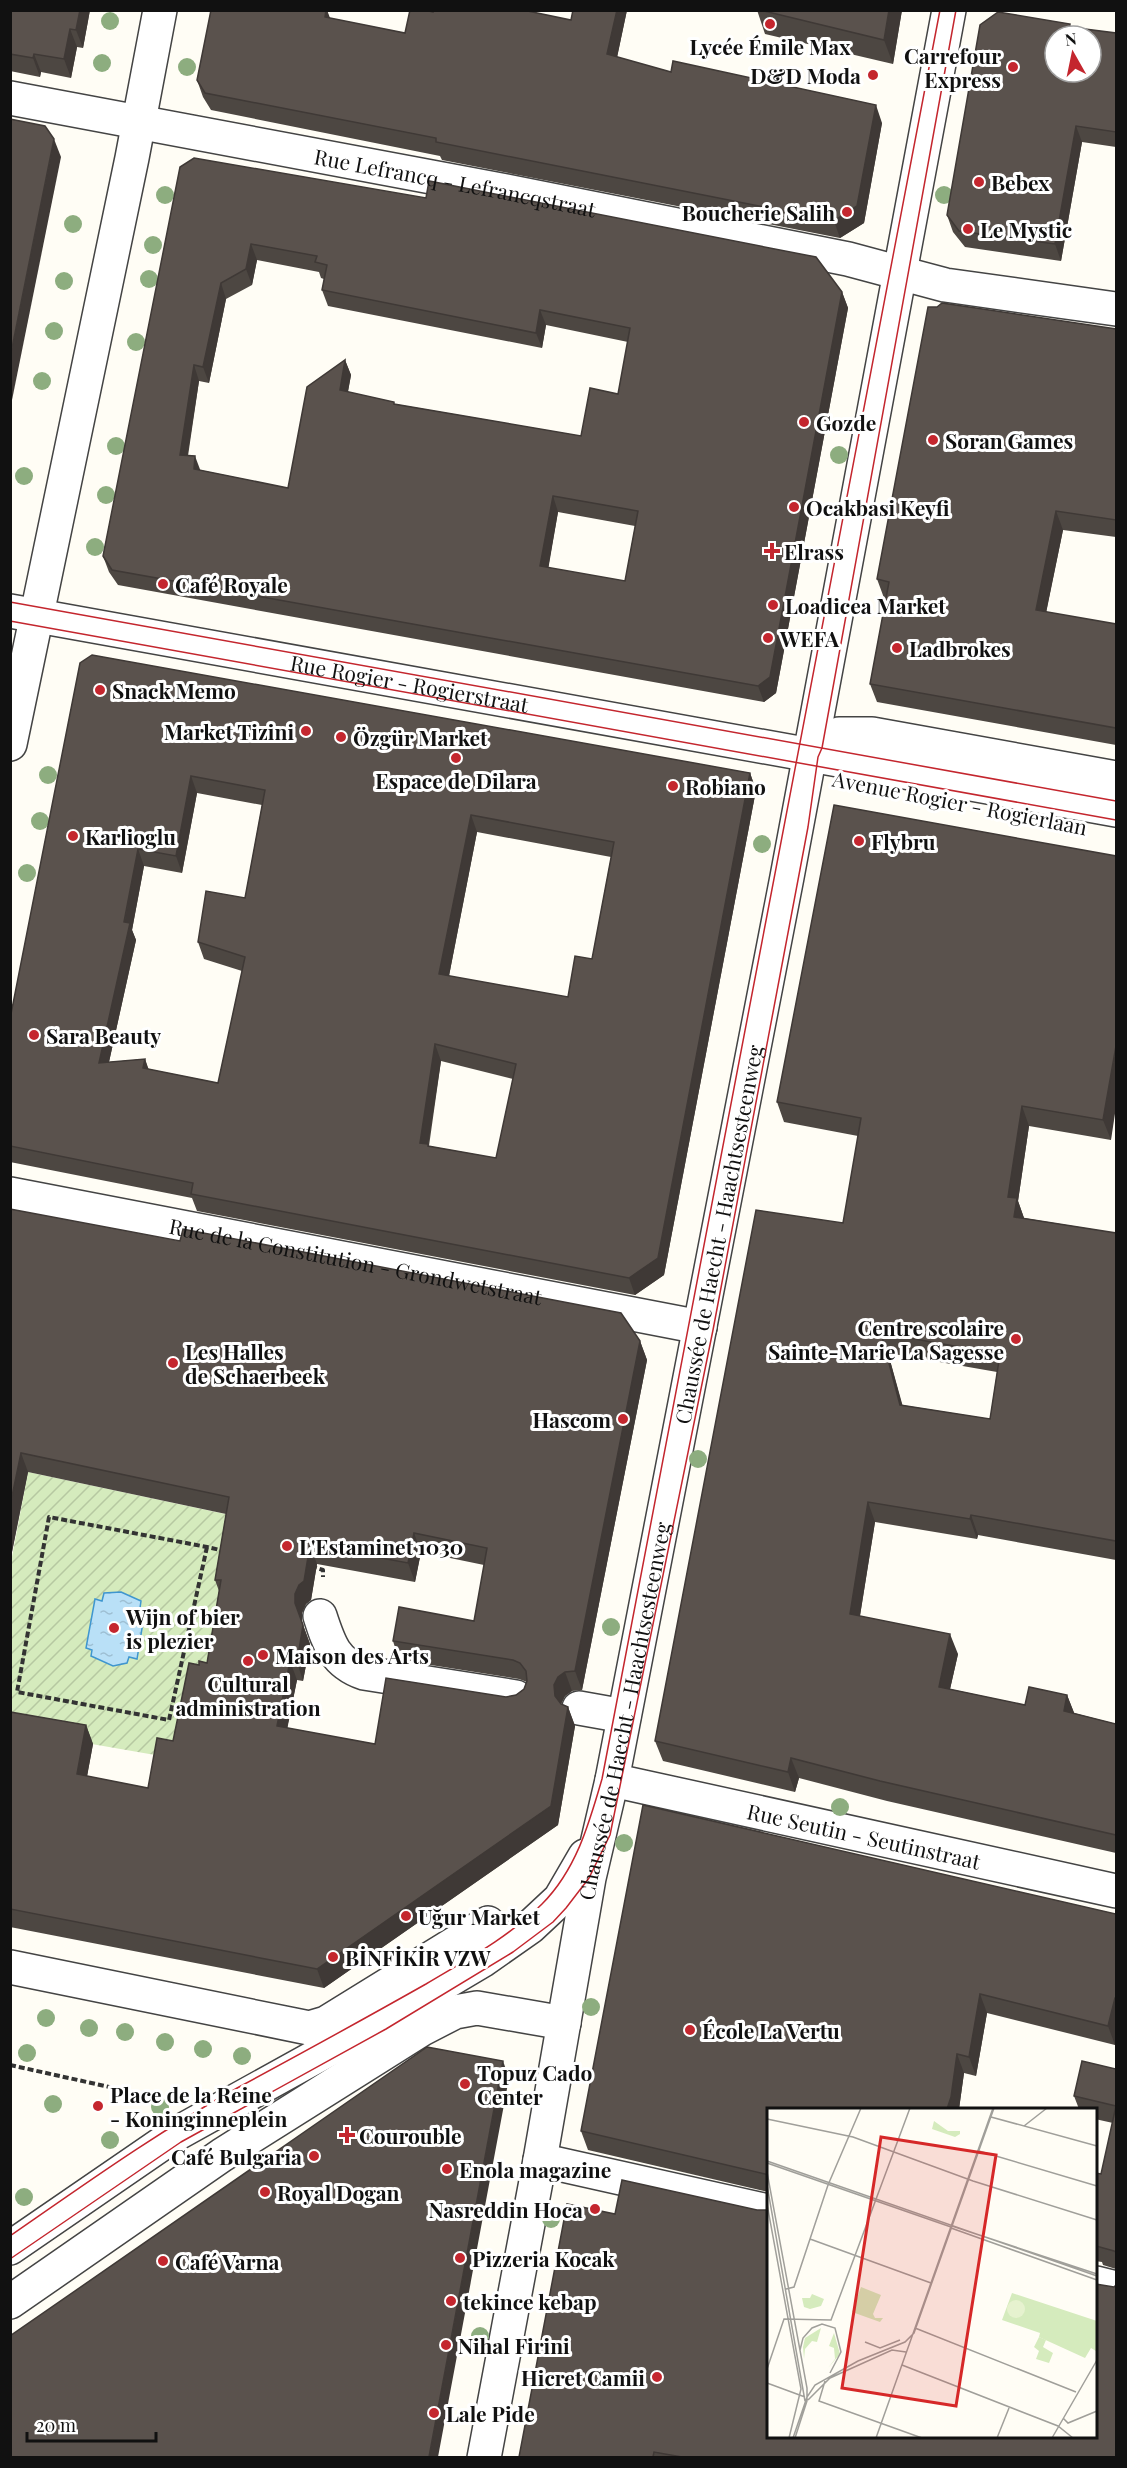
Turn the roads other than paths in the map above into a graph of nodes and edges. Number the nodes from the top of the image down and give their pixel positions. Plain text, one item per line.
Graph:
1 (160, 10) edge
2 (949, 10) edge
3 (10, 98) edge
4 (138, 122) junction
5 (899, 274) junction
6 (1116, 309) edge
7 (24, 614) edge
8 (10, 744) edge
9 (809, 756) junction
10 (1116, 778) edge
11 (1116, 810) edge
12 (1116, 831) edge
13 (10, 1194) edge
14 (700, 1327) junction
15 (320, 1616) road end
16 (516, 1697) edge
17 (579, 1708) dead end
18 (624, 1716) junction
19 (612, 1780) junction
20 (600, 1831) junction
21 (1116, 1891) edge
22 (488, 1923) dead end
23 (10, 1967) edge
24 (564, 2023) junction
25 (540, 2160) junction
26 (767, 2211) edge
27 (10, 2248) edge
28 (1097, 2283) edge
29 (1116, 2288) edge
30 (10, 2302) edge
31 (484, 2457) edge

1 - 4 street
2 - 5 street, Chaussée de Haecht - Haachtsesteenweg
3 - 4 street, Rue Lefrancq - Lefrancqstraat
4 - 5 street, Rue Lefrancq - Lefrancqstraat
4 - 7 street
5 - 6 street, Rue Lefrancq - Lefrancqstraat
5 - 9 street, Chaussée de Haecht - Haachtsesteenweg
7 - 8 street
7 - 9 street, Rue Rogier - Rogierstraat
9 - 10 street, Avenue Rogier - Rogierlaan
9 - 11 street, Avenue Rogier - Rogierlaan
9 - 12 street, Avenue Rogier - Rogierlaan
9 - 14 street, Chaussée de Haecht - Haachtsesteenweg
13 - 14 street, Rue de la Constitution - Grondwetstraat
14 - 18 street, Chaussée de Haecht - Haachtsesteenweg
15 - 16 street
17 - 18 street
18 - 19 street, Chaussée de Haecht - Haachtsesteenweg
19 - 20 street, Chaussée de Haecht - Haachtsesteenweg
19 - 21 street, Rue Seutin - Seutinstraat
20 - 24 street, Chaussée de Haecht - Haachtsesteenweg
20 - 27 street
22 - 23 street
24 - 25 street, Chaussée de Haecht - Haachtsesteenweg
24 - 30 street
25 - 26 street
25 - 31 street, Chaussée de Haecht - Haachtsesteenweg
28 - 29 street

